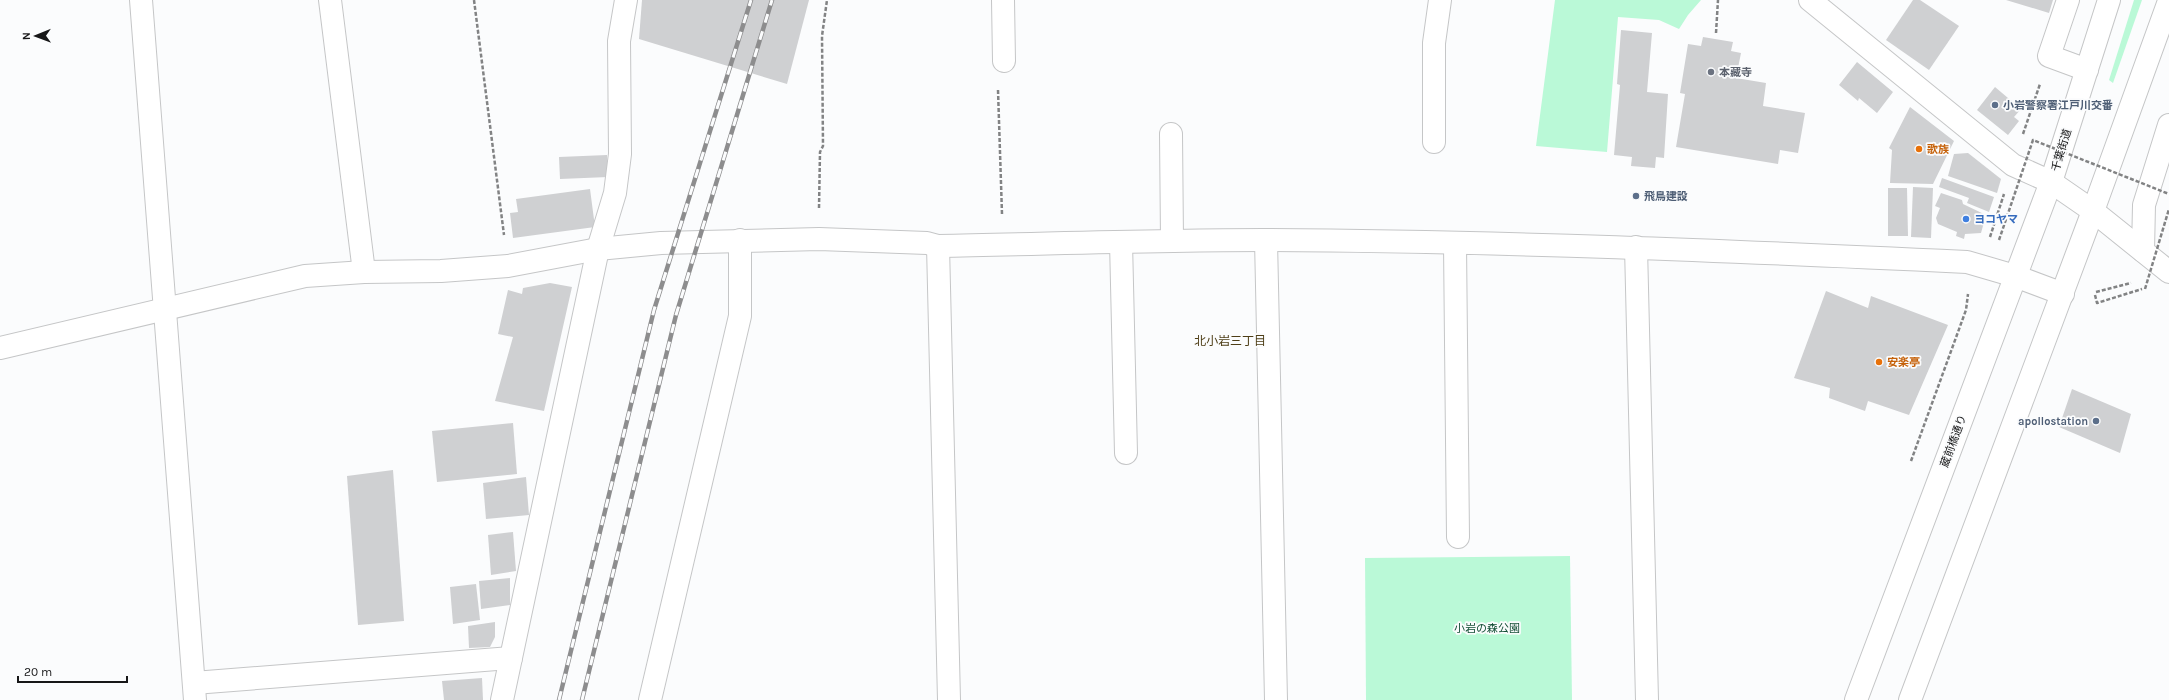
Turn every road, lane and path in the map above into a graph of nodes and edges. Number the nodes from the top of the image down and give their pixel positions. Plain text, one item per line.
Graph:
1 (140, 0) edge
2 (330, 0) edge
3 (474, 0) edge
4 (626, 0) edge
5 (827, 0) edge
6 (1003, 0) edge
7 (1440, 0) edge
8 (1718, 0) edge
9 (1810, 0) edge
10 (2068, 0) edge
11 (2109, 0) edge
12 (2169, 1) edge
13 (1716, 33) dead end
14 (2049, 56) junction
15 (1004, 61) joint
16 (2087, 70) junction
17 (2169, 125) edge
18 (1171, 134) dead end
19 (1434, 142) dead end
20 (2013, 165) junction
21 (2051, 182) junction
22 (2169, 194) edge
23 (2169, 209) edge
24 (2093, 211) junction
25 (819, 239) junction
26 (740, 240) junction
27 (1172, 240) junction
28 (1266, 240) junction
29 (1999, 240) dead end
30 (1121, 242) junction
31 (1456, 244) junction
32 (1003, 245) junction
33 (938, 246) junction
34 (1636, 247) junction
35 (598, 249) junction
36 (2143, 251) junction
37 (1980, 265) junction
38 (508, 266) junction
39 (364, 272) junction
40 (2169, 272) edge
41 (2015, 276) junction
42 (2131, 282) dead end
43 (2063, 294) junction
44 (165, 309) junction
45 (0, 348) edge
46 (1126, 453) dead end
47 (1909, 468) dead end
48 (1458, 537) dead end
49 (511, 658) junction
50 (195, 691) edge
51 (502, 700) edge
52 (650, 700) edge
53 (949, 700) edge
54 (1276, 700) edge
55 (1646, 700) edge
56 (1856, 700) edge
57 (1910, 700) edge

1 - 44 main road
2 - 39 main road
3 - 38 path
4 - 35 main road
5 - 25 path
6 - 15 main road
7 - 19 main road
8 - 13 path
9 - 20 main road
10 - 14 main road
11 - 16 main road, 千葉街道
12 - 24 main road
14 - 16 main road
14 - 20 path
15 - 32 path
16 - 21 main road, 千葉街道
17 - 36 main road
18 - 27 main road
20 - 21 main road
20 - 37 path
21 - 24 main road, 千葉街道
21 - 41 main road, 蔵前橋通り
22 - 29 path, bridge
23 - 42 path, bridge
24 - 36 main road, 千葉街道
24 - 43 main road
25 - 26 main road
25 - 33 main road
26 - 35 main road
26 - 52 main road
27 - 28 main road
27 - 30 main road
28 - 31 main road
28 - 54 main road
30 - 32 main road
30 - 46 main road
31 - 34 main road
31 - 48 main road
32 - 33 main road
33 - 53 main road
34 - 37 main road
34 - 55 main road
35 - 38 main road
35 - 49 main road
36 - 40 main road, 千葉街道
37 - 41 main road
37 - 47 path
38 - 39 main road
39 - 44 main road
41 - 43 main road
41 - 56 main road, 蔵前橋通り
43 - 57 main road
44 - 45 main road
44 - 50 main road
49 - 50 main road
49 - 51 main road

